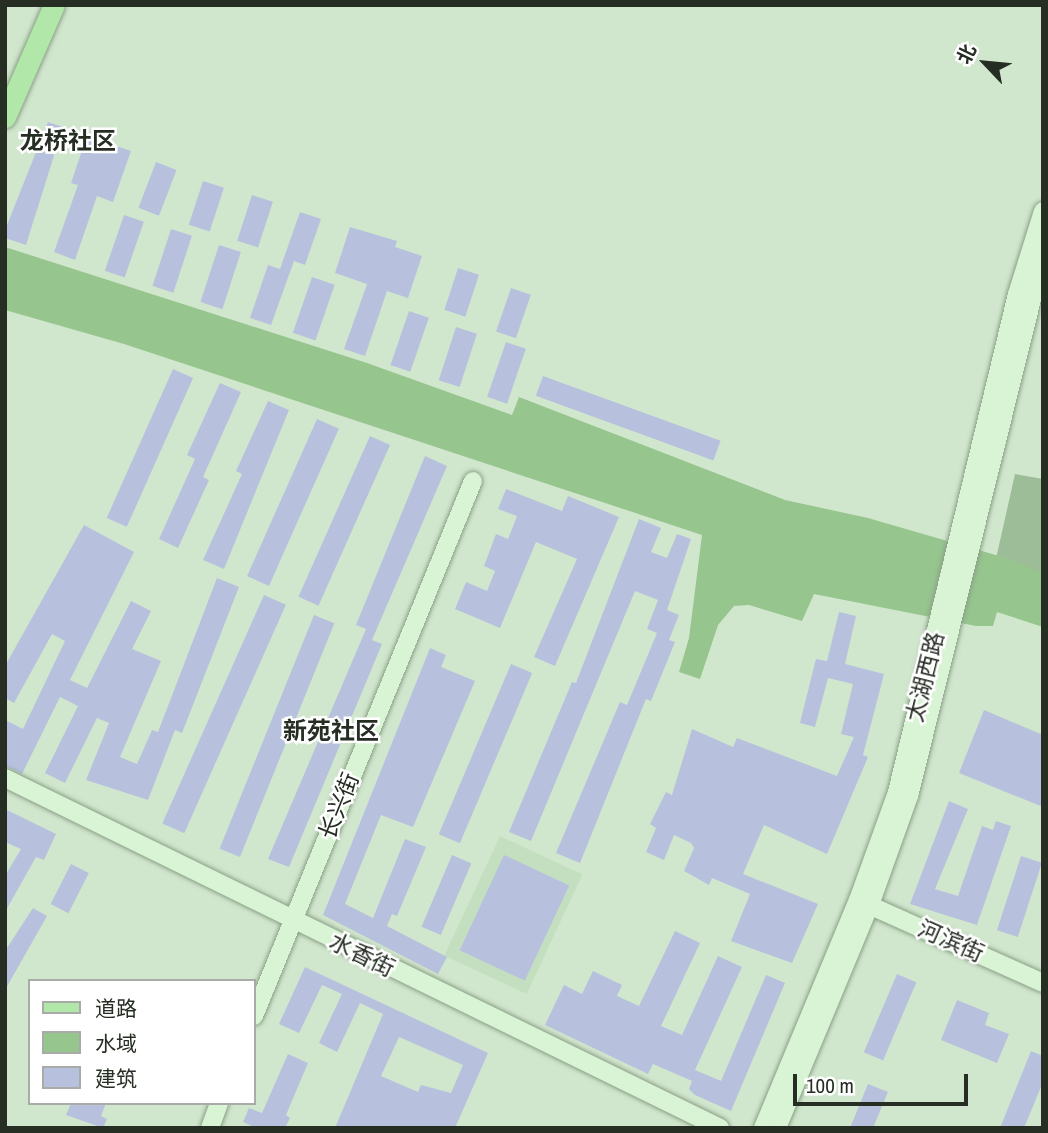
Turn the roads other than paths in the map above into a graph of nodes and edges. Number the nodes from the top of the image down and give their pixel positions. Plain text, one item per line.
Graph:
1 (39, 5) edge
2 (54, 5) edge
3 (5, 84) edge
4 (5, 117) edge
5 (1043, 211) edge
6 (1043, 255) edge
7 (473, 481) dead end
8 (965, 537) junction
9 (5, 778) edge
10 (864, 903) junction
11 (291, 921) junction
12 (1043, 982) edge
13 (256, 1011) edge
14 (218, 1105) edge
15 (210, 1128) edge
16 (720, 1128) edge
17 (763, 1128) edge
18 (777, 1128) edge

1 - 3 main road
2 - 4 main road
5 - 8 street, 太湖西路
6 - 8 street, 太湖西路
7 - 11 street, 长兴街
8 - 10 street, 太湖西路
9 - 11 street, 水香街
10 - 12 street, 河滨街
10 - 17 street, 太湖西路
10 - 18 street, 太湖西路
11 - 13 street, 长兴街
11 - 16 street, 水香街
14 - 15 street

